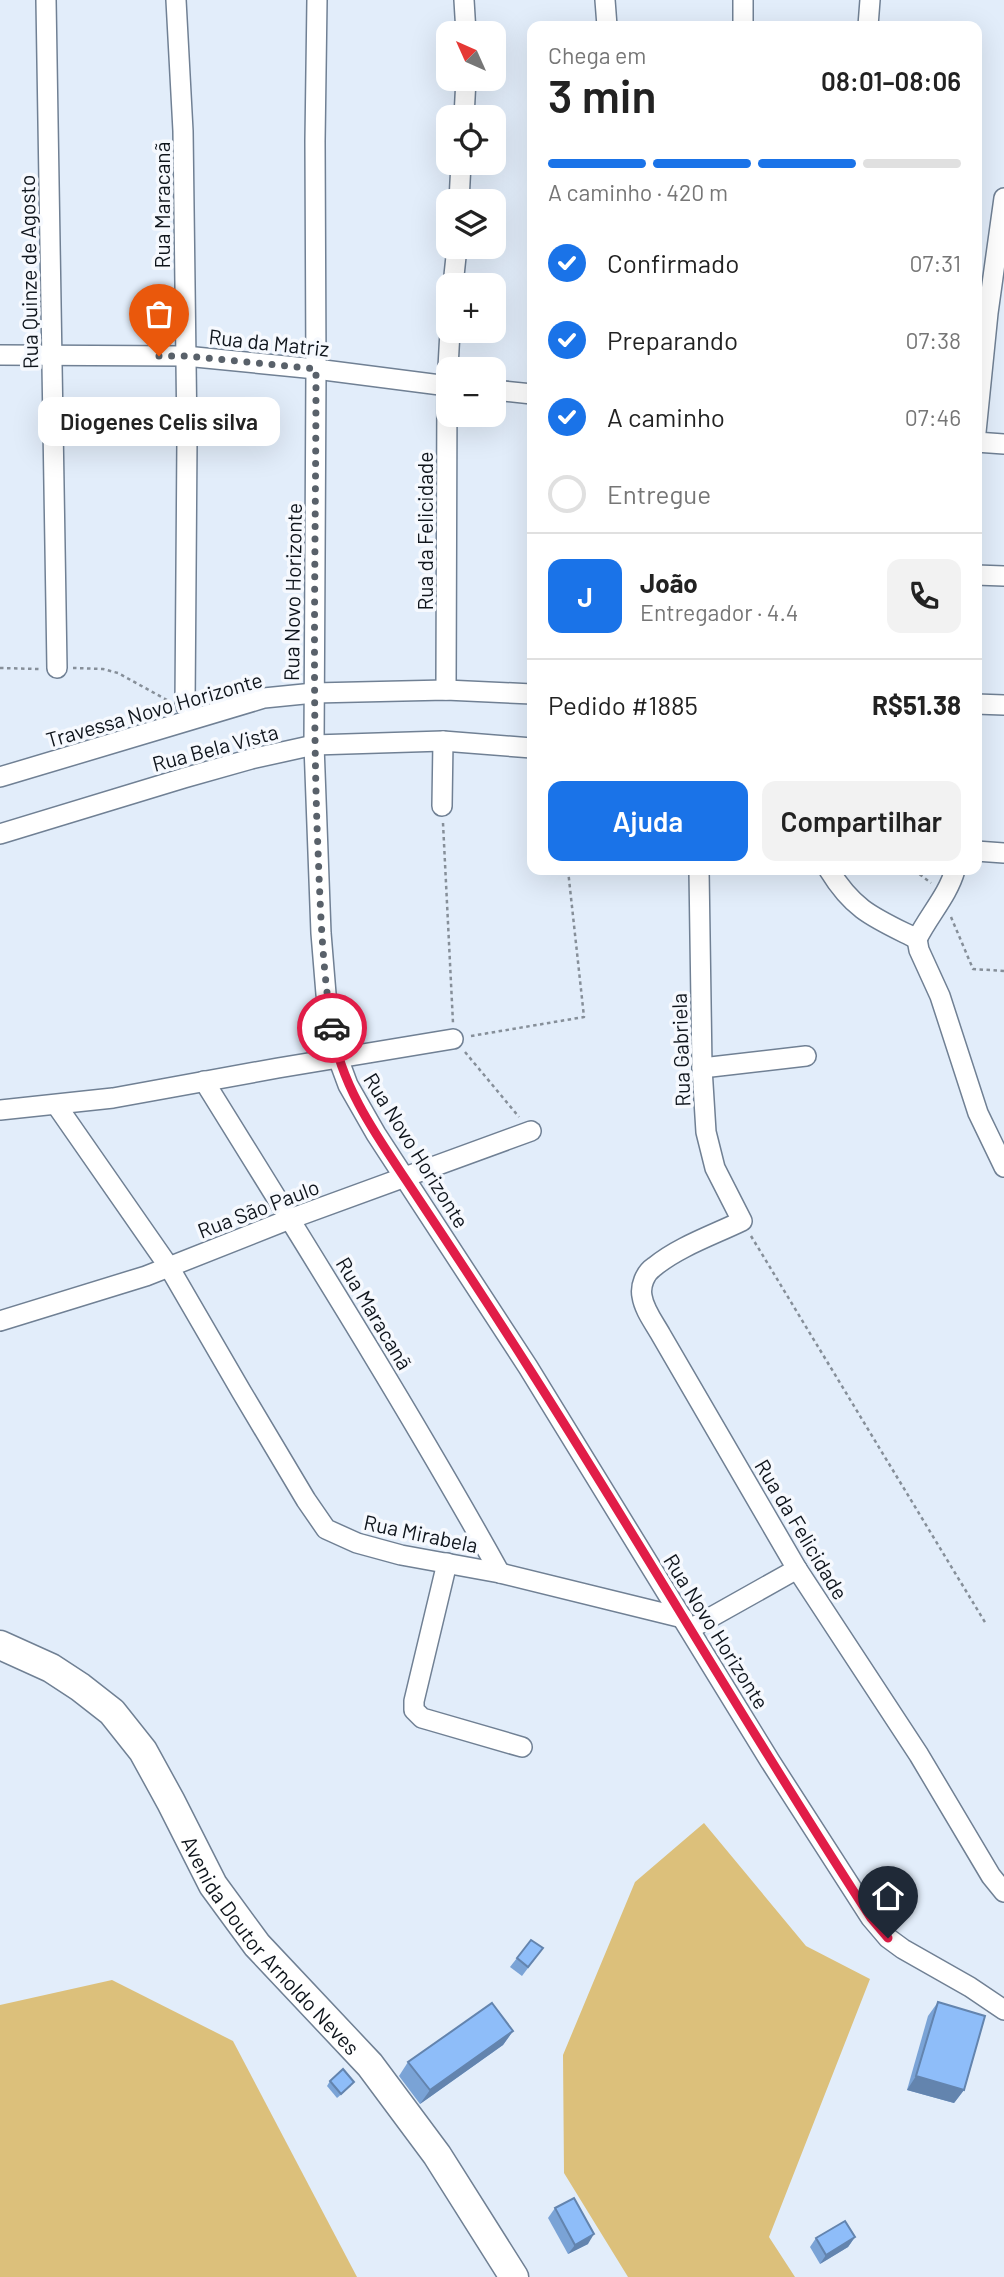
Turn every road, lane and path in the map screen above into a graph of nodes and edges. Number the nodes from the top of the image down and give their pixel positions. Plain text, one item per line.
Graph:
1 (46, 0) edge
2 (176, 0) edge
3 (317, 0) edge
4 (464, 0) edge
5 (605, 0) edge
6 (743, 0) edge
7 (870, 0) edge
8 (465, 21) edge
9 (607, 21) edge
10 (743, 21) edge
11 (868, 21) edge
12 (1003, 211) edge
13 (996, 314) edge
14 (0, 355) edge
15 (53, 356) junction
16 (186, 356) junction
17 (316, 369) junction
18 (436, 385) edge
19 (506, 391) edge
20 (527, 393) edge
21 (982, 397) edge
22 (447, 427) edge
23 (982, 442) edge
24 (1004, 444) edge
25 (982, 575) edge
26 (1004, 576) edge
27 (0, 668) edge
28 (57, 668) junction
29 (446, 690) junction
30 (314, 693) junction
31 (527, 694) edge
32 (982, 704) edge
33 (185, 705) joint
34 (1004, 705) edge
35 (443, 741) junction
36 (314, 745) junction
37 (527, 748) edge
38 (0, 777) edge
39 (442, 806) joint
40 (0, 834) edge
41 (982, 851) edge
42 (1004, 853) edge
43 (569, 875) edge
44 (699, 875) edge
45 (832, 875) edge
46 (953, 875) edge
47 (943, 897) junction
48 (917, 939) junction
49 (1004, 971) edge
50 (453, 1039) junction
51 (806, 1056) dead end
52 (338, 1058) junction
53 (702, 1068) junction
54 (204, 1081) junction
55 (57, 1106) junction
56 (0, 1110) edge
57 (531, 1131) joint
58 (1004, 1167) edge
59 (405, 1178) junction
60 (290, 1219) junction
61 (742, 1221) junction
62 (169, 1267) junction
63 (0, 1321) edge
64 (447, 1563) junction
65 (797, 1569) junction
66 (500, 1573) junction
67 (686, 1624) junction
68 (986, 1624) dead end
69 (0, 1645) edge
70 (522, 1747) dead end
71 (1004, 1892) edge
72 (1004, 2010) edge
73 (514, 2277) edge

1 - 15 street, Rua Quinze de Agosto
2 - 16 street, Rua Maracanã
3 - 17 street, Rua Novo Horizonte
4 - 8 street
5 - 9 street
6 - 10 street
7 - 11 street
12 - 13 street
13 - 21 street
14 - 15 street, Rua da Matriz
15 - 16 street, Rua da Matriz
15 - 28 street, Rua Quinze de Agosto
16 - 17 street, Rua da Matriz
16 - 33 street, Rua Maracanã
17 - 18 street, Rua da Matriz
17 - 30 street, Rua Novo Horizonte
19 - 20 street
22 - 29 street, Rua da Felicidade
23 - 24 street
25 - 26 street
27 - 28 path
28 - 33 path
29 - 30 street, Travessa Novo Horizonte
29 - 31 street, Travessa Novo Horizonte
30 - 36 street, Rua Novo Horizonte
30 - 38 street, Travessa Novo Horizonte
32 - 34 street
35 - 36 street, Rua Bela Vista
35 - 37 street, Rua Bela Vista
35 - 39 street
36 - 40 street, Rua Bela Vista
36 - 52 street, Rua Novo Horizonte
39 - 50 path
41 - 42 street
43 - 50 path
44 - 53 street, Rua Gabriela
45 - 48 street
46 - 47 street
47 - 48 street
47 - 49 path
48 - 58 street
50 - 52 street
50 - 57 path
51 - 53 street
52 - 54 street
52 - 59 street, Rua Novo Horizonte
53 - 61 street, Rua Gabriela
54 - 55 street
54 - 60 street, Rua Maracanã
55 - 56 street
55 - 62 street, Rua Mirabela
57 - 59 street, Rua São Paulo
59 - 60 street, Rua São Paulo
59 - 67 street, Rua Novo Horizonte
60 - 62 street, Rua São Paulo
60 - 66 street, Rua Maracanã
61 - 65 street, Rua da Felicidade
61 - 68 path
62 - 63 street, Rua São Paulo
62 - 64 street, Rua Mirabela
64 - 66 street, Rua Mirabela
64 - 70 street
65 - 67 street
65 - 71 street, Rua da Felicidade
66 - 67 street, Rua Mirabela
67 - 72 street, Rua Novo Horizonte
69 - 73 main road, Avenida Doutor Arnoldo Neves

